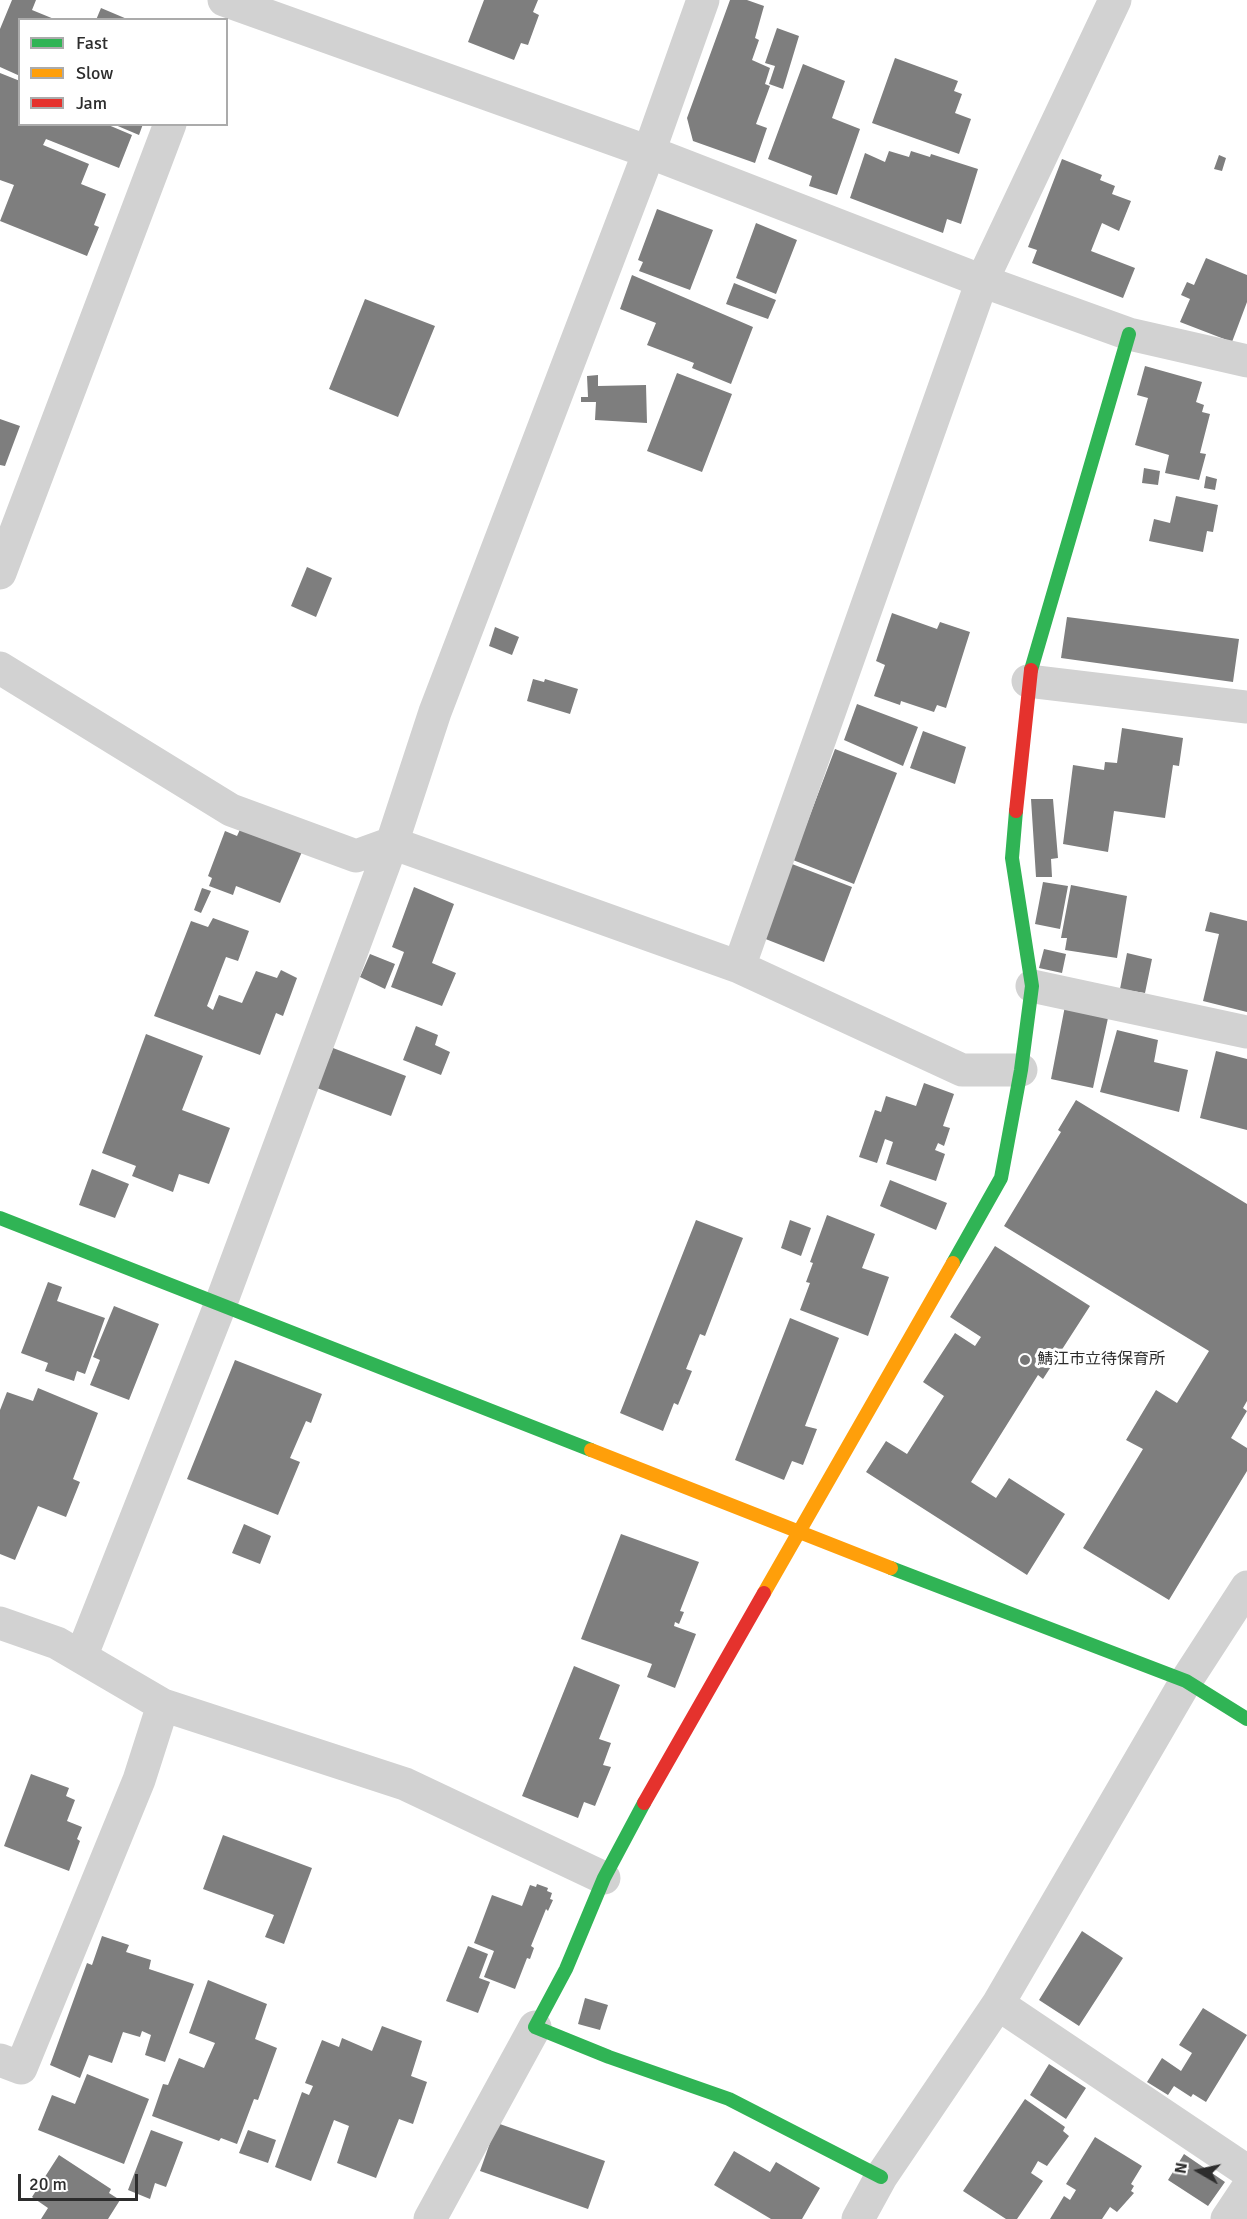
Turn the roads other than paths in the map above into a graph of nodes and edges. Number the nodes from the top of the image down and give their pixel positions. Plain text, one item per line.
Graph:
1 (217, 0) edge
2 (224, 0) edge
3 (703, 0) edge
4 (1115, 0) edge
5 (211, 18) edge
6 (169, 126) edge
7 (649, 152) junction
8 (982, 281) junction
9 (1129, 334) junction
10 (1247, 361) edge
11 (0, 573) edge
12 (0, 668) edge
13 (1028, 681) junction
14 (1247, 707) edge
15 (392, 843) junction
16 (739, 967) junction
17 (1032, 986) junction
18 (1247, 1032) edge
19 (1021, 1070) junction
20 (0, 1218) edge
21 (220, 1303) junction
22 (800, 1533) junction
23 (1247, 1587) edge
24 (0, 1623) edge
25 (81, 1657) junction
26 (1186, 1681) junction
27 (163, 1705) junction
28 (1247, 1719) edge
29 (604, 1878) junction
30 (998, 2004) junction
31 (535, 2026) junction
32 (0, 2060) edge
33 (1247, 2170) edge
34 (881, 2177) junction
35 (1247, 2189) edge
36 (430, 2219) edge
37 (858, 2219) edge
38 (1227, 2219) edge

1 - 5 street
2 - 7 street
3 - 7 street
4 - 8 street
6 - 11 street
7 - 8 street
7 - 15 street
8 - 9 street
8 - 16 street
9 - 10 street
9 - 13 street
12 - 15 street
13 - 14 street
13 - 17 street
15 - 16 street
15 - 21 street
16 - 19 street
17 - 18 street
17 - 19 street
19 - 22 street
20 - 21 street
21 - 22 street
21 - 25 street
22 - 26 street
22 - 29 street
23 - 26 street
24 - 25 street
25 - 27 street
26 - 28 street
26 - 30 street
27 - 29 street
27 - 32 street
29 - 31 street
30 - 33 street
30 - 34 street
31 - 34 street
31 - 36 street
34 - 37 street
35 - 38 street

